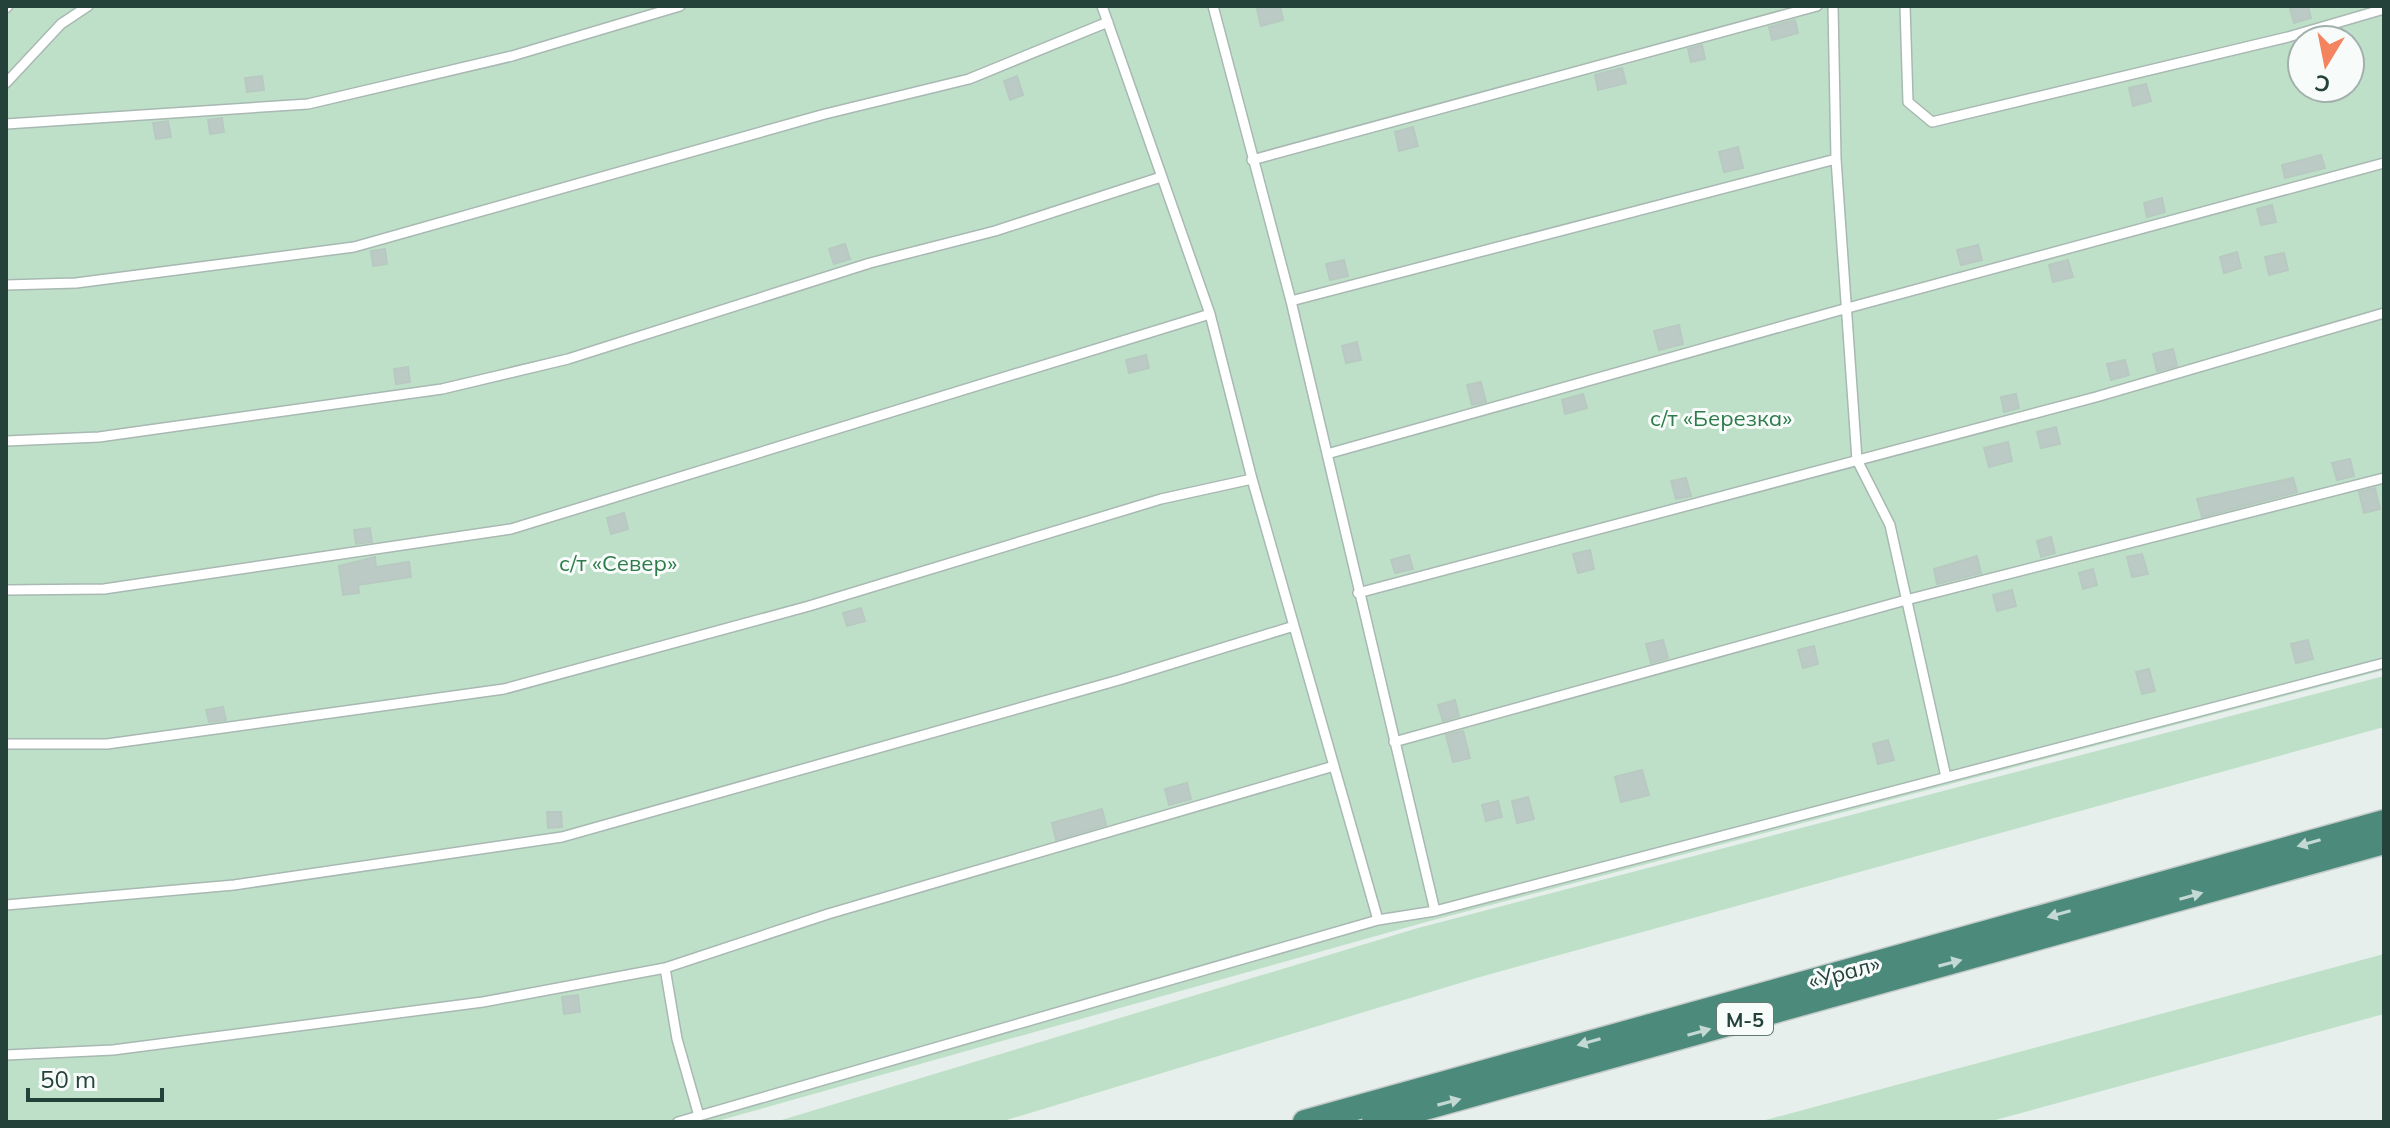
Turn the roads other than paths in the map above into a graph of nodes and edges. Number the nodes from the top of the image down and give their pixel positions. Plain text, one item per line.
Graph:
1 (88, 6) edge
2 (680, 6) edge
3 (1102, 6) edge
4 (1213, 6) edge
5 (1817, 6) edge
6 (1833, 6) edge
7 (1905, 6) edge
8 (2384, 9) edge
9 (1108, 22) junction
10 (6, 83) edge
11 (6, 124) edge
12 (1836, 159) junction
13 (1252, 160) junction
14 (2384, 163) edge
15 (1161, 177) junction
16 (6, 285) edge
17 (1291, 301) junction
18 (1844, 309) junction
19 (2384, 313) edge
20 (1210, 314) junction
21 (6, 441) edge
22 (1327, 454) junction
23 (1857, 460) junction
24 (2384, 478) edge
25 (1252, 479) junction
26 (6, 590) edge
27 (1358, 593) junction
28 (1906, 600) junction
29 (1294, 626) junction
30 (2384, 663) edge
31 (1394, 742) junction
32 (6, 744) edge
33 (1334, 766) junction
34 (1946, 777) junction
35 (2384, 822) edge
36 (2384, 842) edge
37 (6, 905) edge
38 (1435, 911) junction
39 (1378, 920) junction
40 (665, 968) junction
41 (6, 1055) edge
42 (699, 1116) junction
43 (678, 1122) edge
44 (1305, 1122) edge
45 (1374, 1122) edge

1 - 10 lane
2 - 11 lane
3 - 9 lane
4 - 13 lane
5 - 13 lane
6 - 12 lane
7 - 8 lane
9 - 15 lane
9 - 16 lane
12 - 17 lane
12 - 18 lane
13 - 17 lane
14 - 18 lane
15 - 20 lane
15 - 21 lane
17 - 22 lane
18 - 22 lane
18 - 23 lane
19 - 23 lane
20 - 25 lane
20 - 26 lane
22 - 27 lane
23 - 27 lane
23 - 28 lane
24 - 28 lane
25 - 29 lane
25 - 32 lane
27 - 31 lane
28 - 31 lane
28 - 34 lane
29 - 33 lane
29 - 37 lane
30 - 34 lane
31 - 38 lane
33 - 39 lane
33 - 40 lane
34 - 38 lane
35 -> 44 highway, «Урал» / М-5
45 -> 36 highway, «Урал» / М-5
38 - 39 lane
39 - 42 lane
40 - 41 lane
40 - 42 lane
42 - 43 lane

